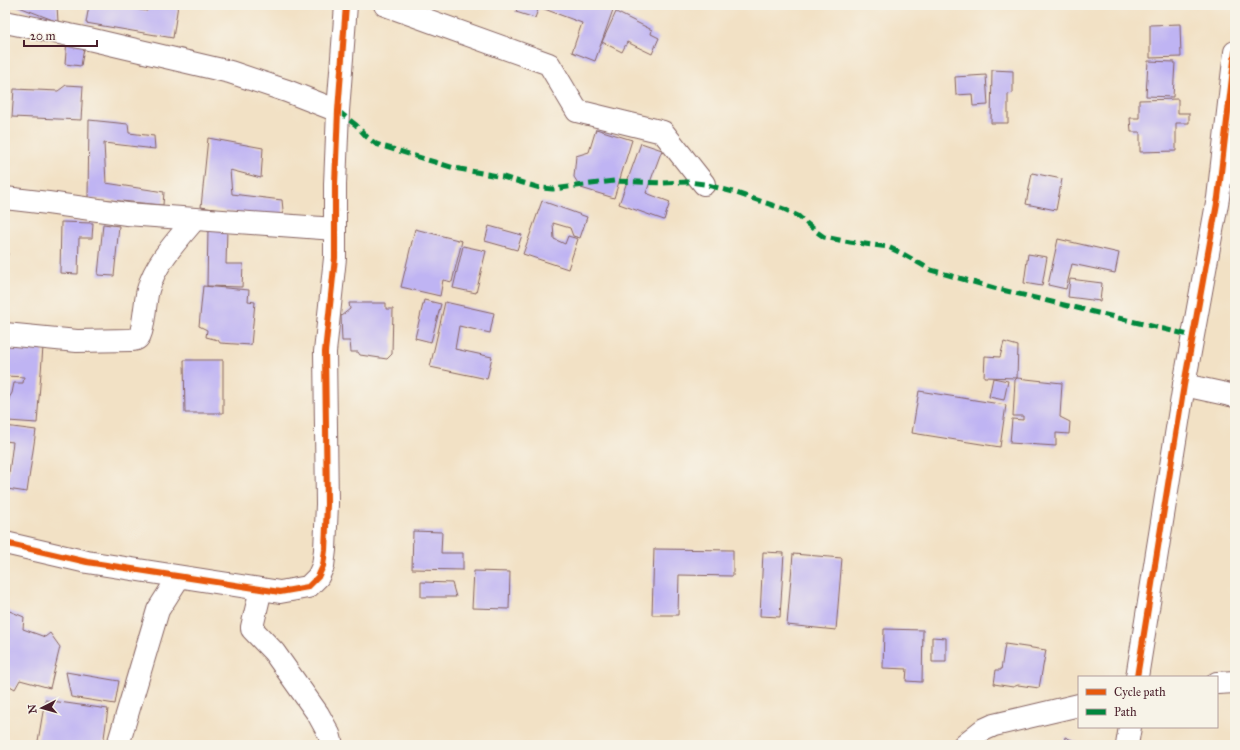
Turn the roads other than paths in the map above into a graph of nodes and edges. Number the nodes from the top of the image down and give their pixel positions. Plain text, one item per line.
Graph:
1 (346, 5) edge
2 (385, 5) edge
3 (5, 22) edge
4 (1235, 52) edge
5 (338, 111) junction
6 (1235, 179) edge
7 (704, 184) dead end
8 (5, 198) edge
9 (1218, 198) junction
10 (195, 219) junction
11 (335, 229) junction
12 (5, 334) edge
13 (1184, 385) junction
14 (1235, 396) edge
15 (5, 544) edge
16 (179, 577) junction
17 (261, 589) junction
18 (1137, 676) edge
19 (1218, 682) edge
20 (1235, 682) edge
21 (1078, 705) edge
22 (1130, 728) edge
23 (118, 745) edge
24 (332, 745) edge
25 (964, 745) edge
26 (1127, 745) edge

1 - 5 street
2 - 7 street
3 - 5 street
4 - 9 street
5 - 11 street
6 - 9 street
8 - 10 street
9 - 13 street
10 - 11 street
10 - 12 street
11 - 17 street
13 - 14 street
13 - 18 street
15 - 16 street
16 - 17 street
16 - 23 street
17 - 24 street
19 - 20 street
21 - 25 street
22 - 26 street

